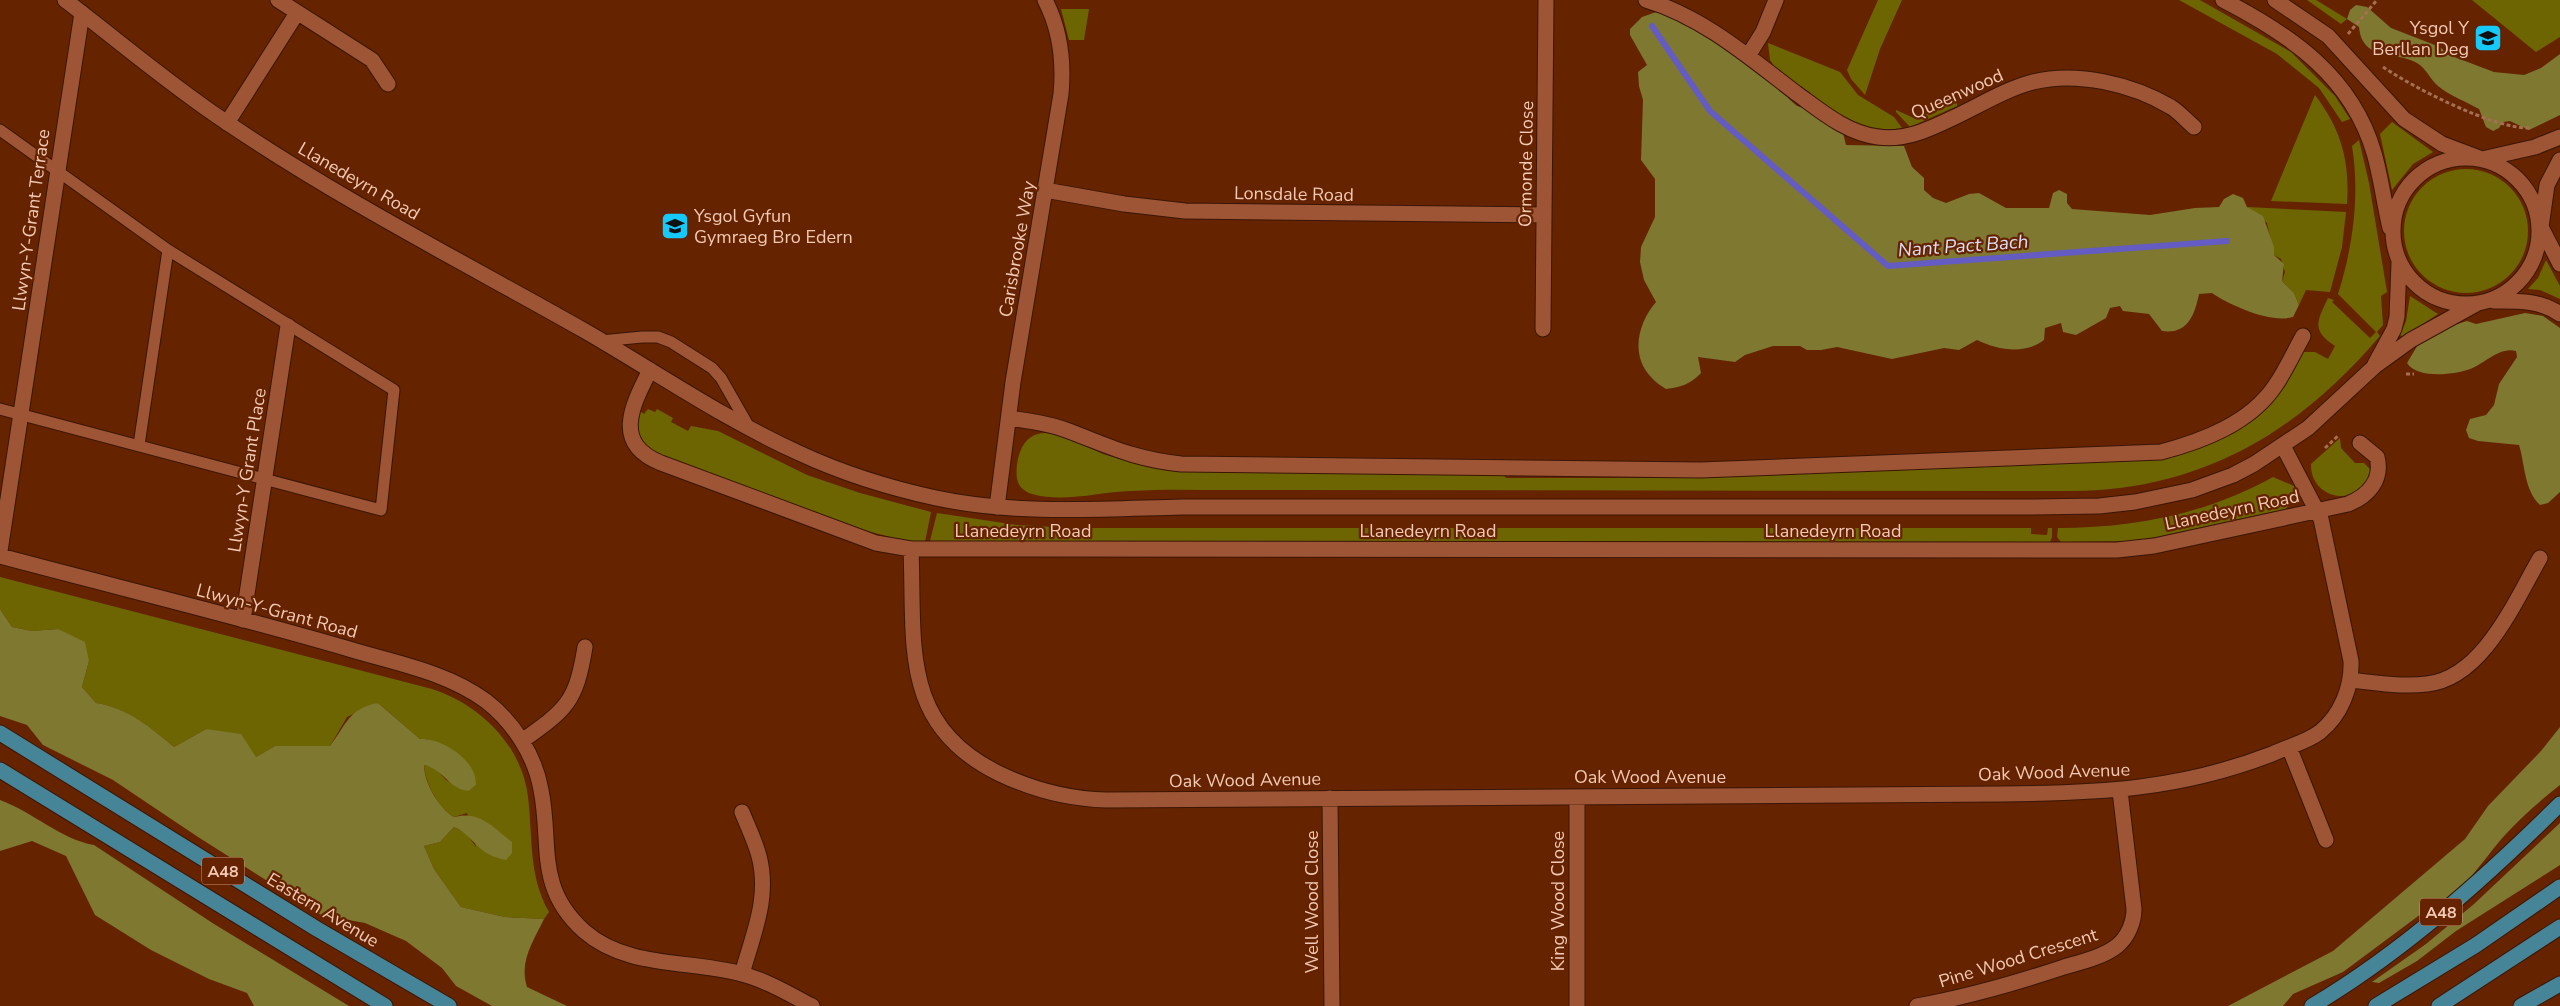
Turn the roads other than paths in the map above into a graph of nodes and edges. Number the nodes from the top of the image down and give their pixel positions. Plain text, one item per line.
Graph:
1 (65, 0) edge
2 (278, 0) edge
3 (1045, 0) edge
4 (1546, 0) edge
5 (1646, 0) edge
6 (1776, 0) edge
7 (2223, 0) edge
8 (2275, 0) edge
9 (82, 12) junction
10 (298, 12) junction
11 (1748, 56) junction
12 (388, 84) dead end
13 (227, 124) junction
14 (2194, 127) dead end
15 (0, 130) edge
16 (2560, 137) edge
17 (2482, 159) junction
18 (2560, 160) edge
19 (56, 171) junction
20 (1046, 190) junction
21 (1544, 215) junction
22 (2540, 227) junction
23 (2392, 239) junction
24 (168, 250) junction
25 (2399, 262) junction
26 (2560, 264) edge
27 (2483, 302) junction
28 (2560, 314) edge
29 (288, 326) junction
30 (1543, 329) dead end
31 (2303, 336) dead end
32 (601, 341) junction
33 (2375, 366) junction
34 (650, 370) junction
35 (0, 409) edge
36 (22, 415) junction
37 (1009, 418) junction
38 (749, 427) junction
39 (2360, 443) dead end
40 (139, 445) junction
41 (2283, 446) junction
42 (265, 478) junction
43 (997, 507) junction
44 (2319, 510) junction
45 (911, 549) junction
46 (0, 551) edge
47 (0, 556) edge
48 (2540, 558) dead end
49 (243, 620) junction
50 (585, 647) dead end
51 (2350, 680) junction
52 (0, 733) edge
53 (522, 741) junction
54 (2289, 747) junction
55 (0, 770) edge
56 (2120, 791) junction
57 (1577, 797) junction
58 (1330, 798) junction
59 (2560, 804) edge
60 (742, 812) dead end
61 (2326, 840) dead end
62 (2560, 887) edge
63 (2560, 927) edge
64 (742, 974) junction
65 (2560, 984) edge
66 (385, 1006) edge
67 (449, 1006) edge
68 (812, 1006) edge
69 (1332, 1006) edge
70 (1577, 1006) edge
71 (1917, 1006) edge
72 (2312, 1006) edge
73 (2376, 1006) edge
74 (2439, 1006) edge
75 (2521, 1006) edge

1 - 9 street, Llanedeyrn Road
2 - 10 street
3 - 20 street, Carisbrooke Way
4 - 21 street, Ormonde Close
5 - 11 street, Queenwood
6 - 11 street
7 - 23 street
8 - 17 street
9 - 13 street, Llanedeyrn Road
9 - 19 street, Llwyn-Y-Grant Terrace
10 - 12 street
10 - 13 street
11 - 14 street, Queenwood
13 - 32 street, Llanedeyrn Road
15 - 19 lane
16 - 17 street
17 - 22 street
17 - 23 street
18 - 22 street
19 - 24 lane
19 - 36 street, Llwyn-Y-Grant Terrace
20 - 21 street, Lonsdale Road
20 - 37 street, Carisbrooke Way
21 - 30 street, Ormonde Close
22 - 26 street
22 - 27 street
23 - 25 street
24 - 29 lane
24 - 40 lane
25 - 27 street
25 - 33 street, Llanedeyrn Road
27 - 28 street
27 - 33 street, Llanedeyrn Road
29 - 42 street, Llwyn-Y Grant Place
29 - 42 lane
31 - 37 street
32 - 34 street, Llanedeyrn Road
32 - 38 lane
33 - 41 street, Llanedeyrn Road
34 - 38 street, Llanedeyrn Road
34 - 45 street, Llanedeyrn Road
35 - 36 lane
36 - 40 lane
36 - 46 street, Llwyn-Y-Grant Terrace
37 - 43 street, Carisbrooke Way
38 - 43 street, Llanedeyrn Road
39 - 44 street, Llanedeyrn Road
40 - 42 lane
41 - 43 street, Llanedeyrn Road
41 - 44 street, Llanedeyrn Road
42 - 49 street, Llwyn-Y Grant Place
44 - 45 street, Llanedeyrn Road
44 - 51 street, Oak Wood Avenue
45 - 58 street, Oak Wood Avenue
47 - 49 street, Llwyn-Y-Grant Road
48 - 51 street
49 - 53 street, Llwyn-Y-Grant Road
50 - 53 street
51 - 54 street, Oak Wood Avenue
52 - 67 highway, Eastern Avenue / A48
53 - 64 street, Llwyn-Y-Grant Road
54 - 56 street, Oak Wood Avenue
54 - 61 street
55 - 66 highway, A48
56 - 57 street, Oak Wood Avenue
56 - 71 street, Pine Wood Crescent
57 - 58 street, Oak Wood Avenue
57 - 70 street, King Wood Close
58 - 69 street, Well Wood Close
59 - 72 highway, A48
60 - 64 street
62 - 73 highway, A48
63 - 74 highway
64 - 68 street, Llwyn-Y-Grant Road
65 - 75 highway

